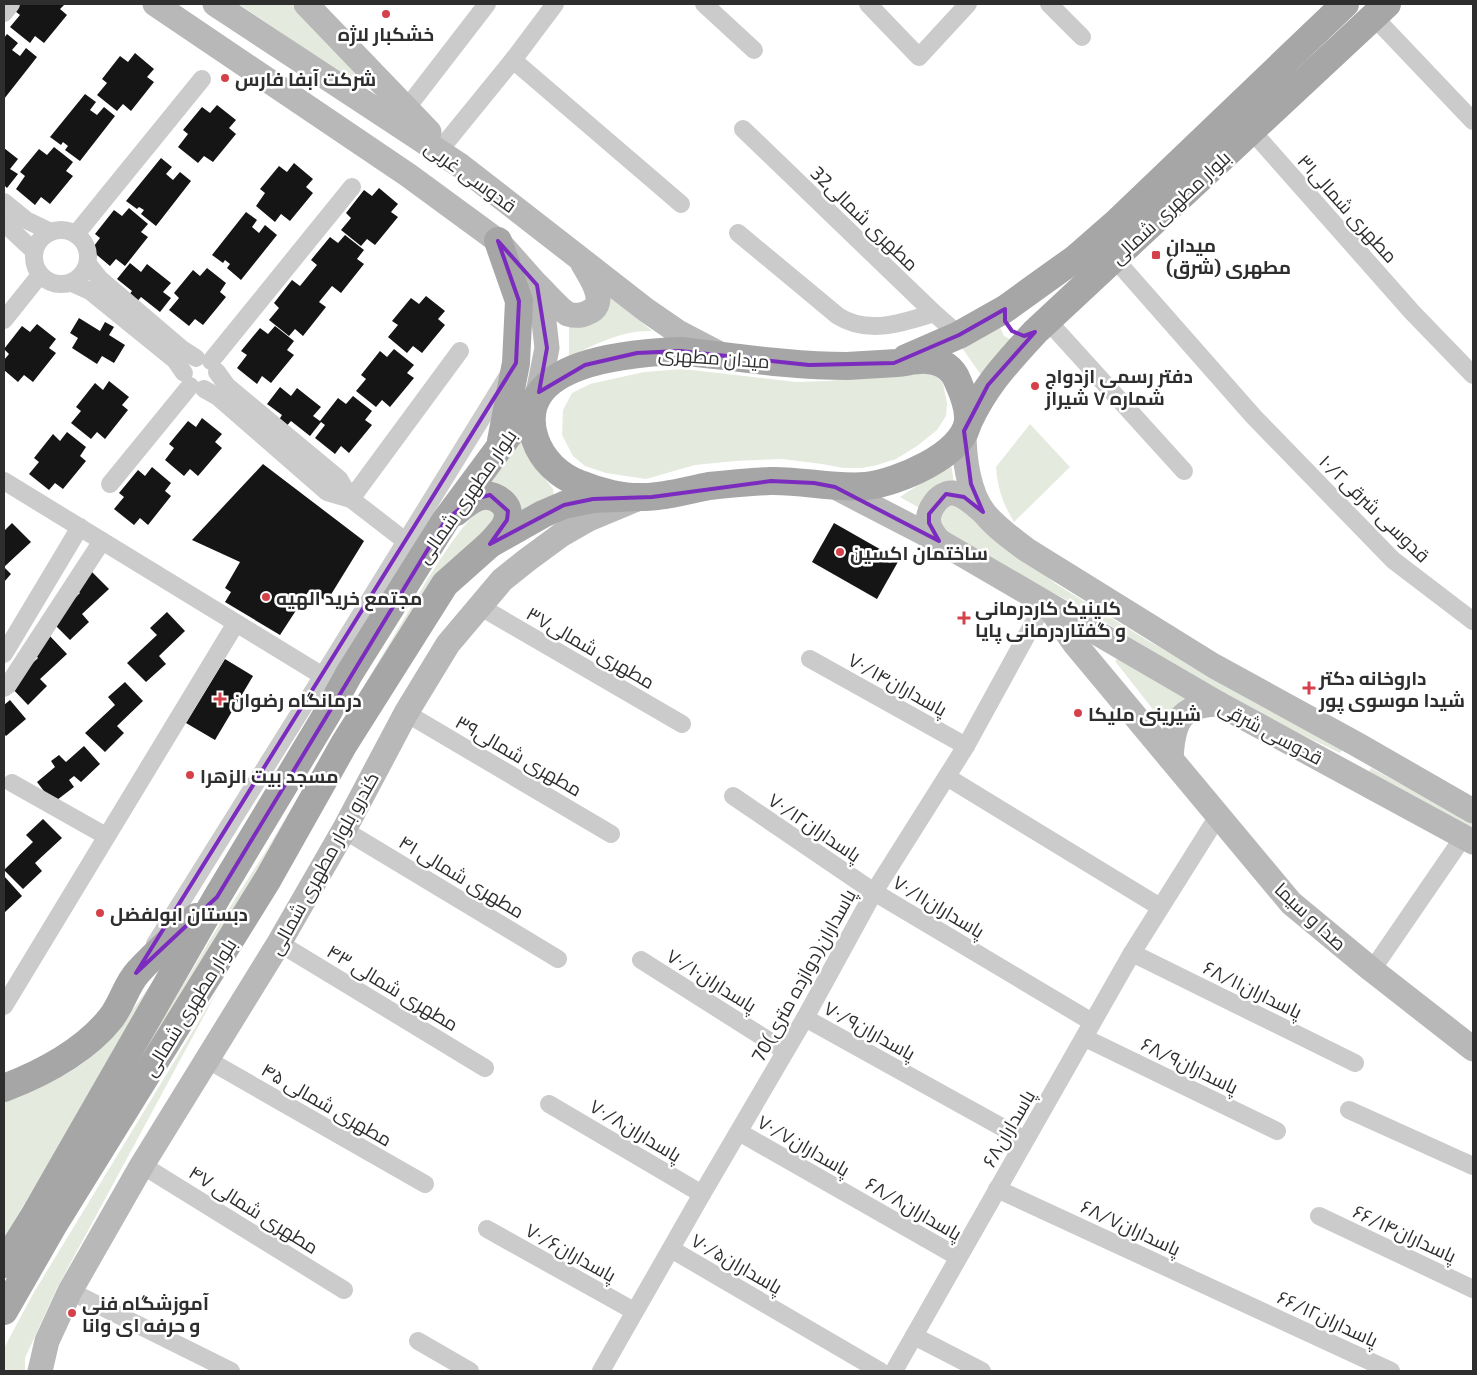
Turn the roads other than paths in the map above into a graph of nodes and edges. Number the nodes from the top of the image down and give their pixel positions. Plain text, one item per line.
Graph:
1 (11, 4) edge
2 (154, 4) edge
3 (215, 4) edge
4 (487, 4) edge
5 (555, 4) edge
6 (704, 4) edge
7 (868, 4) edge
8 (968, 4) edge
9 (1049, 4) edge
10 (1345, 4) edge
11 (311, 6) edge
12 (1380, 10) edge
13 (4, 13) edge
14 (1082, 37) dead end
15 (754, 50) dead end
16 (512, 60) junction
17 (202, 79) dead end
18 (406, 109) junction
19 (1473, 121) edge
20 (743, 129) dead end
21 (1252, 131) junction
22 (443, 146) junction
23 (461, 166) junction
24 (352, 187) dead end
25 (4, 202) edge
26 (681, 204) dead end
27 (4, 222) edge
28 (51, 232) junction
29 (738, 233) dead end
30 (76, 234) junction
31 (498, 241) junction
32 (34, 251) junction
33 (579, 256) junction
34 (1114, 258) junction
35 (88, 264) junction
36 (40, 275) junction
37 (72, 283) junction
38 (537, 285) junction
39 (1005, 309) junction
40 (934, 313) junction
41 (4, 320) edge
42 (1041, 326) junction
43 (959, 335) junction
44 (460, 352) dead end
45 (722, 355) junction
46 (208, 363) junction
47 (516, 363) junction
48 (894, 363) junction
49 (1473, 375) edge
50 (192, 383) junction
51 (534, 401) junction
52 (966, 427) junction
53 (287, 446) junction
54 (500, 448) junction
55 (1184, 471) dead end
56 (4, 481) edge
57 (110, 484) dead end
58 (836, 487) junction
59 (641, 497) junction
60 (351, 499) junction
61 (983, 512) junction
62 (445, 521) junction
63 (80, 527) junction
64 (102, 541) junction
65 (939, 541) junction
66 (490, 544) junction
67 (414, 548) junction
68 (1045, 602) junction
69 (479, 606) junction
70 (1473, 621) edge
71 (236, 623) junction
72 (4, 654) edge
73 (810, 659) dead end
74 (332, 682) junction
75 (4, 688) edge
76 (1219, 704) junction
77 (406, 713) junction
78 (682, 724) dead end
79 (966, 746) junction
80 (1171, 760) junction
81 (947, 777) junction
82 (12, 783) dead end
83 (733, 796) dead end
84 (1473, 811) edge
85 (1218, 816) junction
86 (344, 830) junction
87 (611, 834) dead end
88 (106, 836) junction
89 (1468, 839) edge
90 (874, 892) junction
91 (217, 897) junction
92 (1160, 907) junction
93 (279, 943) junction
94 (1132, 953) junction
95 (558, 959) dead end
96 (641, 960) dead end
97 (1372, 970) junction
98 (136, 973) junction
99 (4, 1006) edge
100 (805, 1018) junction
101 (1089, 1030) junction
102 (1473, 1049) edge
103 (786, 1052) junction
104 (208, 1060) junction
105 (1355, 1063) dead end
106 (485, 1068) dead end
107 (4, 1088) edge
108 (549, 1104) dead end
109 (1349, 1110) dead end
110 (1277, 1131) dead end
111 (739, 1132) junction
112 (1025, 1140) junction
113 (142, 1165) junction
114 (1473, 1166) edge
115 (425, 1184) dead end
116 (997, 1189) junction
117 (702, 1194) junction
118 (849, 1195) joint
119 (1319, 1216) dead end
120 (487, 1229) dead end
121 (671, 1249) junction
122 (958, 1258) junction
123 (4, 1264) edge
124 (1473, 1289) edge
125 (344, 1290) dead end
126 (70, 1291) junction
127 (1246, 1304) joint
128 (4, 1311) edge
129 (634, 1311) junction
130 (914, 1336) junction
131 (418, 1341) dead end
132 (40, 1371) edge
133 (231, 1371) edge
134 (470, 1371) edge
135 (602, 1371) edge
136 (880, 1371) edge
137 (894, 1371) edge
138 (982, 1371) edge
139 (1391, 1371) edge

1 - 13 street
2 - 31 main road, قدوسی غربی
3 - 23 main road, قدوسی غربی
4 - 18 street
5 - 16 street
6 - 15 street
7 - 8 street
9 - 14 street
10 - 39 main road, بلوار مطهرى شمالى
11 - 18 main road
12 - 19 street
12 - 21 main road, بلوار مطهرى شمالى
16 - 22 street
16 - 26 street
17 - 30 street
18 - 22 main road
20 - 40 street, 32مطهرى شمالى
21 - 34 main road, بلوار مطهرى شمالى
21 - 49 street, مطهرى شمالى۳۱
22 - 23 main road
23 - 33 main road, قدوسی غربی
24 - 46 street
25 - 28 street
27 - 32 street
28 - 30 street
28 - 32 street
29 - 40 street
30 - 35 street
31 - 38 main road, قدوسی غربی
31 - 47 main road
32 - 36 street
33 - 38 main road
33 - 45 main road, قدوسی غربی
34 - 42 main road, بلوار مطهرى شمالى
34 - 70 street, قدوسی شرقی۱۰/۲
35 - 37 street
35 - 46 street
36 - 37 street
36 - 41 street
37 - 50 street
38 - 51 main road, قدوسی غربی
39 - 42 main road
39 - 43 main road, بلوار مطهرى شمالى
40 - 43 street, 32مطهرى شمالى
42 - 52 main road, بلوار مطهرى شمالى
42 - 55 street
43 - 48 main road, بلوار مطهرى شمالى
44 - 60 street
45 - 48 main road, میدان مطهری
45 - 51 main road, میدان مطهری
46 - 50 street
46 - 50 street
46 - 53 street
47 - 54 main road
47 - 67 street
48 - 52 main road, میدان مطهری
50 - 53 street
50 - 57 street
51 - 54 main road, بلوار مطهری شمالی
51 - 59 main road
52 - 58 main road
52 - 61 main road, قدوسی شرقی
53 - 60 street
54 - 62 main road, بلوار مطهری شمالی
56 - 63 street
58 - 59 main road
58 - 65 main road, قدوسی شرقی
59 - 66 main road, بلوار مطهری شمالی
59 - 69 main road, کندرو بلوار مطهری شمالی
60 - 67 street
61 - 65 main road
61 - 84 main road, قدوسی شرقی
62 - 66 main road
62 - 67 main road, بلوار مطهری شمالی
63 - 64 street
63 - 72 street
64 - 71 street
64 - 75 street
65 - 68 main road, قدوسی شرقی
66 - 128 main road, بلوار مطهری شمالی
67 - 74 main road, بلوار مطهری شمالی
68 - 76 main road, قدوسی شرقی
68 - 79 street, 70پاسداران(دوازده متری)
68 - 80 main road, صدا و سیما
69 - 77 main road, کندرو بلوار مطهری شمالی
69 - 78 street, مطهرى شمالى۳۷
71 - 74 street
71 - 88 street
73 - 79 street, پاسداران۷۰/۱۴
74 - 91 main road, بلوار مطهری شمالی
74 - 98 street
76 - 80 main road
76 - 89 main road, قدوسی شرقی
77 - 86 main road, کندرو بلوار مطهری شمالی
77 - 87 street, مطهرى شمالى۳۹
79 - 81 street, 70پاسداران(دوازده متری)
80 - 85 main road, صدا و سیما
81 - 90 street, 70پاسداران(دوازده متری)
81 - 92 street
82 - 88 street
83 - 90 street, پاسداران۷۰/۱۲
85 - 92 street, پاسداران۶۸
85 - 97 main road, صدا و سیما
86 - 93 main road, کندرو بلوار مطهری شمالی
86 - 95 street, ۴۱ مطهرى شمالى
88 - 99 street
89 - 97 street
90 - 100 street, 70پاسداران(دوازده متری)
90 - 101 street, پاسداران۷۰/۱۱
91 - 98 main road
91 - 123 main road, بلوار مطهری شمالی
92 - 94 street, پاسداران۶۸
93 - 104 main road, کندرو بلوار مطهری شمالی
93 - 106 street, مطهرى شمالى ۴۳
94 - 101 street, پاسداران۶۸
94 - 105 street, پاسداران۶۸/۱۱
96 - 103 street, پاسداران۷۰/۱۰
97 - 102 main road, صدا و سیما
98 - 107 main road
100 - 103 street, 70پاسداران(دوازده متری)
100 - 112 street, پاسداران۷۰/۹
101 - 110 street, پاسداران۶۸/۹
101 - 112 street, پاسداران۶۸
103 - 111 street, 70پاسداران(دوازده متری)
104 - 113 main road, کندرو بلوار مطهری شمالی
104 - 115 street, مطهرى شمالى ۴۵
108 - 117 street, پاسداران۷۰/۸
109 - 114 street
111 - 117 street, 70پاسداران(دوازده متری)
111 - 118 street, پاسداران۷۰/۷
112 - 116 street, پاسداران۶۸
113 - 125 street, مطهرى شمالى ۴۷
113 - 126 main road, کندرو بلوار مطهری شمالی
116 - 122 street, پاسداران۶۸
116 - 127 street, پاسداران۶۸/۷
117 - 121 street, 70پاسداران(دوازده متری)
118 - 122 street, پاسداران۶۸/۸
119 - 124 street, پاسداران۶۶/۱۴
120 - 129 street, پاسداران۷۰/۶
121 - 129 street, 70پاسداران(دوازده متری)
121 - 136 street, پاسداران۷۰/۵
122 - 130 street, پاسداران۶۸
126 - 132 main road, کندرو بلوار مطهری شمالی
126 - 133 street
127 - 139 street, پاسداران۶۶/۱۲
129 - 135 street, 70پاسداران(دوازده متری)
130 - 137 street, پاسداران۶۸
130 - 138 street
131 - 134 street

